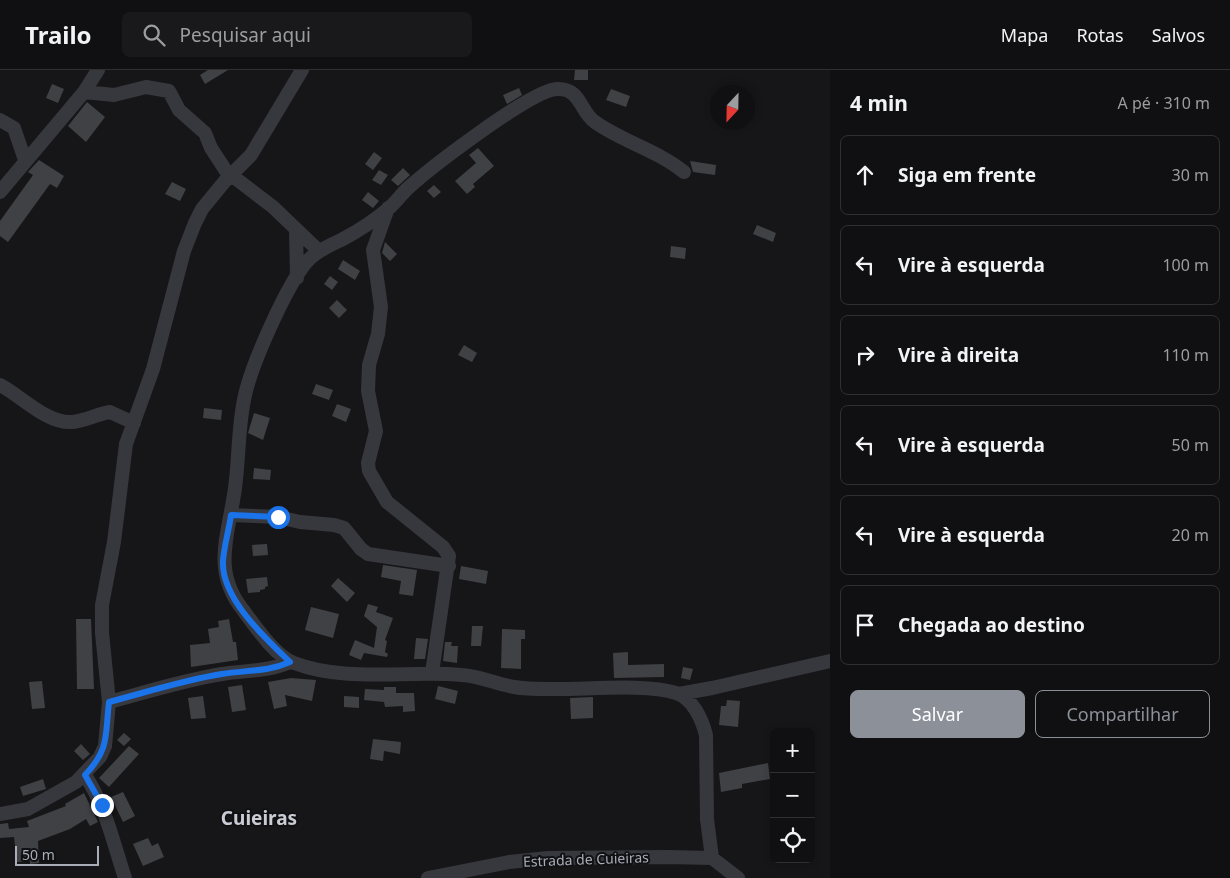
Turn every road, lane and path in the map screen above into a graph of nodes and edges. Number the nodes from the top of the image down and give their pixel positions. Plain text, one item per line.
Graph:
1 (98, 70) edge
2 (302, 70) edge
3 (84, 92) junction
4 (0, 120) edge
5 (26, 160) junction
6 (684, 172) dead end
7 (231, 175) junction
8 (0, 192) edge
9 (388, 208) junction
10 (296, 229) junction
11 (320, 251) junction
12 (297, 278) junction
13 (0, 385) edge
14 (134, 423) junction
15 (231, 515) junction
16 (449, 566) junction
17 (830, 661) edge
18 (290, 662) junction
19 (432, 673) junction
20 (679, 694) junction
21 (109, 702) junction
22 (85, 775) junction
23 (0, 814) edge
24 (712, 858) junction
25 (125, 878) edge
26 (428, 878) edge
27 (738, 878) edge

1 - 3 street
2 - 7 street
3 - 5 street
3 - 7 street
4 - 5 street
5 - 8 street
6 - 9 street
7 - 10 street
7 - 14 street
9 - 11 street
9 - 16 street
10 - 11 street
10 - 12 street
11 - 12 street
12 - 15 street
13 - 14 street
14 - 21 street
15 - 16 street
15 - 18 street
16 - 19 street
17 - 20 street
18 - 19 street
18 - 21 street
19 - 20 street
20 - 24 street
21 - 22 street
22 - 23 street
22 - 25 street
24 - 26 street, Estrada de Cuieiras
24 - 27 street

